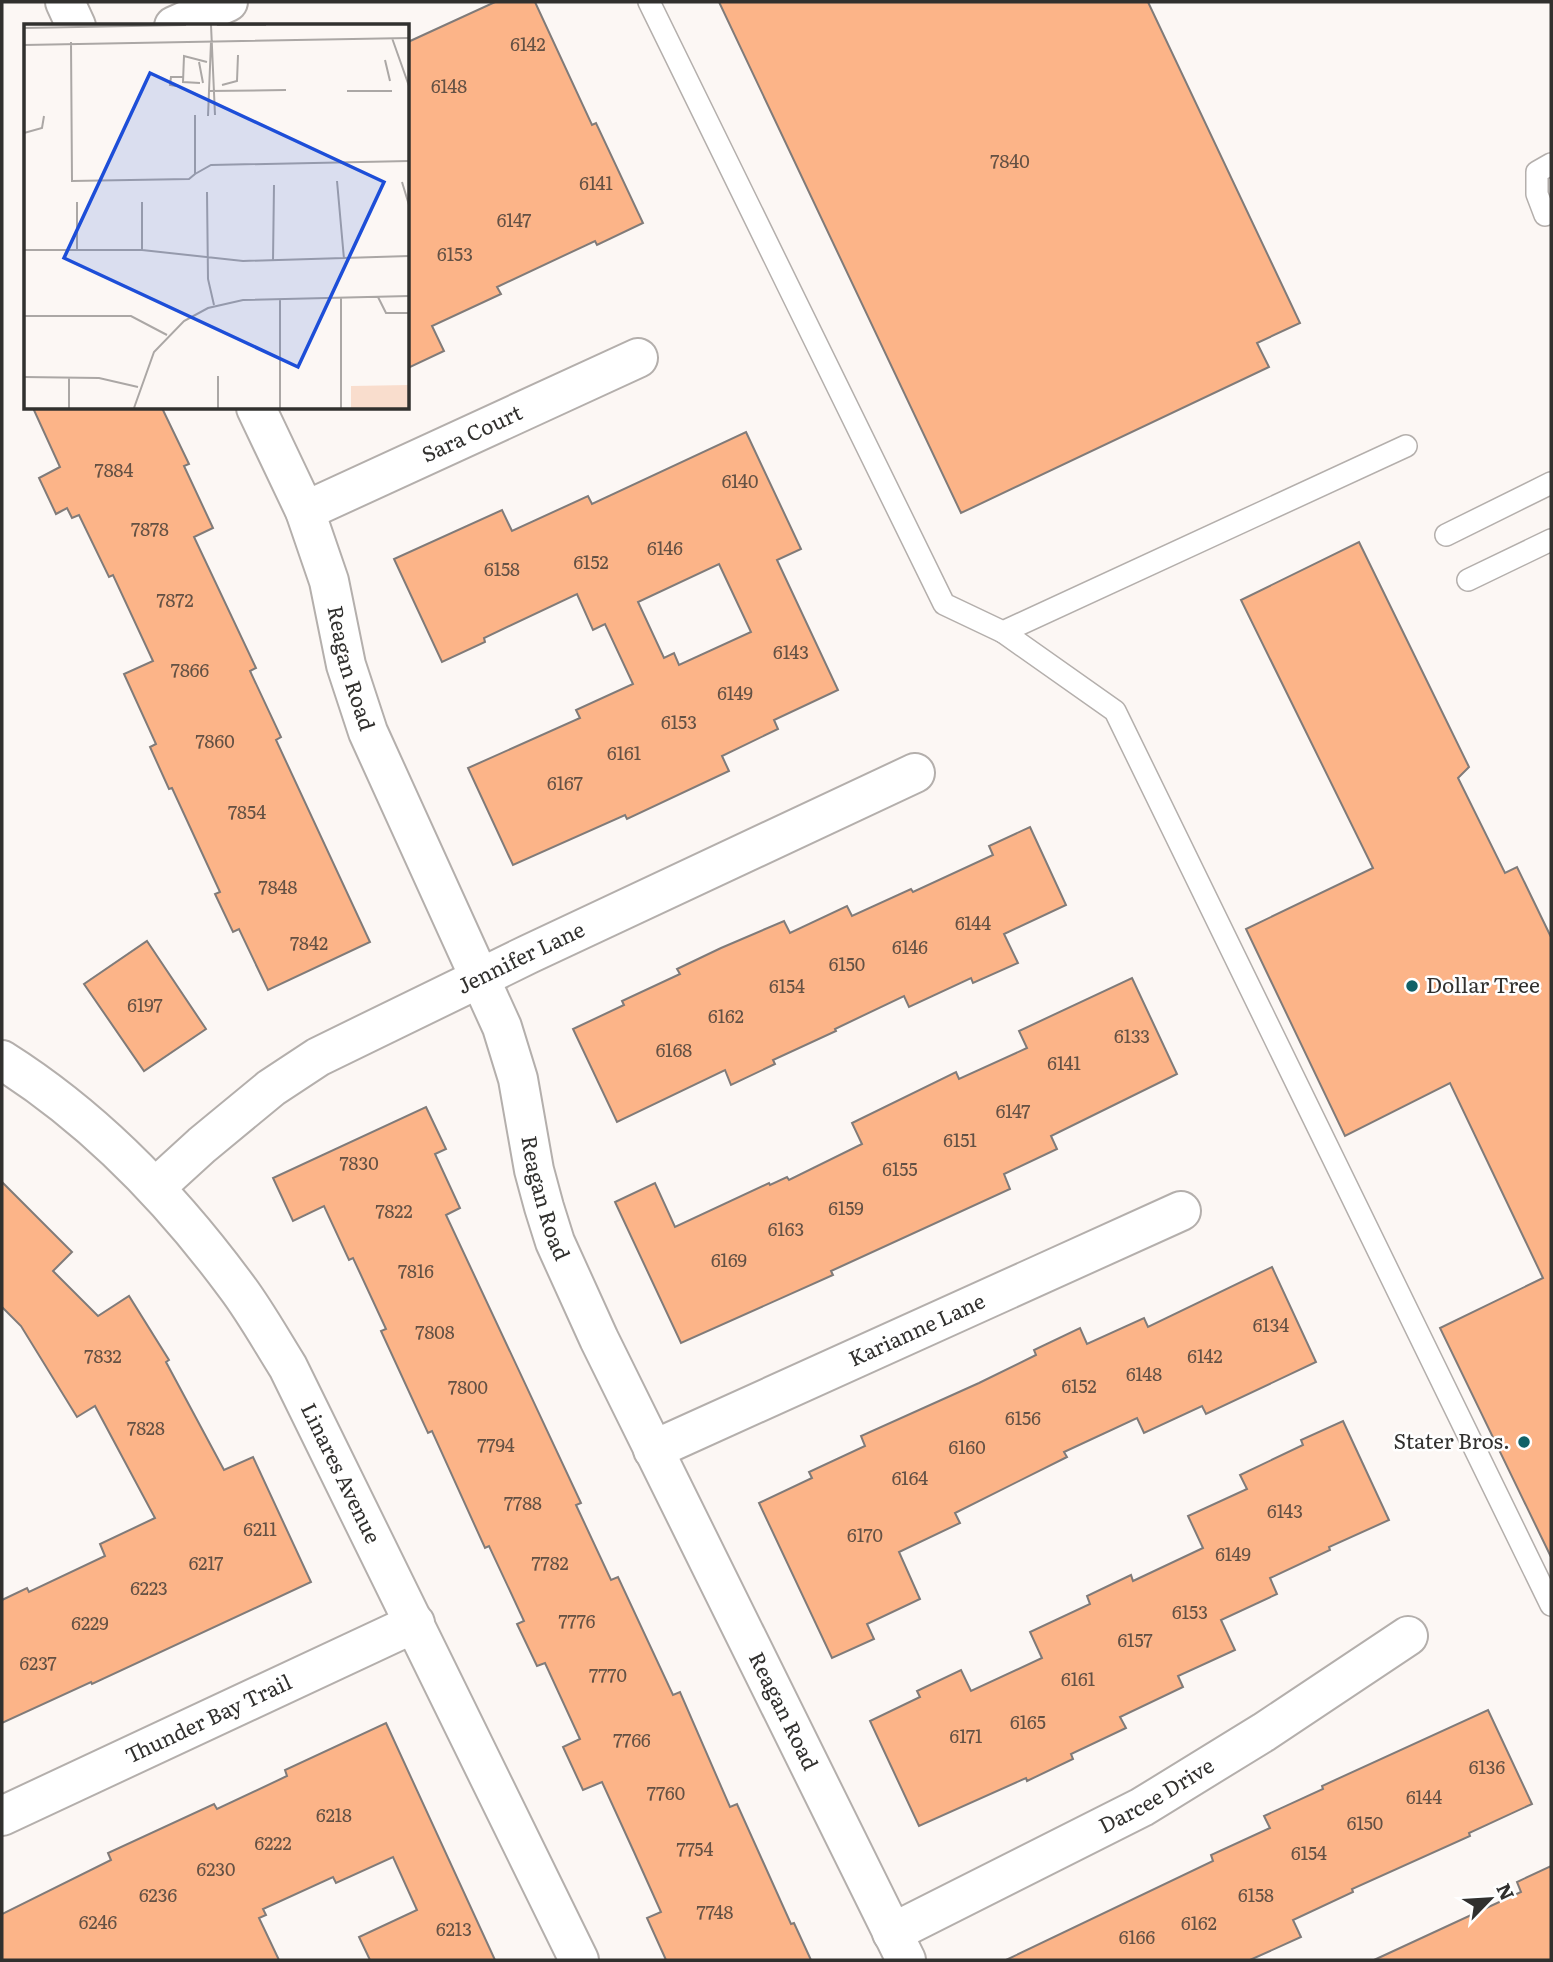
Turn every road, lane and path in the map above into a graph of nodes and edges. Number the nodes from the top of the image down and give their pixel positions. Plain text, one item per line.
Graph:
1 (65, 2) edge
2 (228, 2) edge
3 (649, 2) edge
4 (75, 24) edge
5 (178, 24) edge
6 (1551, 164) edge
7 (1545, 215) dead end
8 (638, 358) dead end
9 (257, 410) edge
10 (1406, 446) dead end
11 (1551, 483) edge
12 (305, 511) junction
13 (1446, 535) dead end
14 (1551, 540) edge
15 (1468, 580) dead end
16 (1003, 632) junction
17 (915, 773) dead end
18 (480, 978) junction
19 (2, 1060) edge
20 (156, 1187) junction
21 (1181, 1211) dead end
22 (653, 1450) junction
23 (1551, 1605) edge
24 (415, 1623) junction
25 (1408, 1636) dead end
26 (2, 1815) edge
27 (899, 1947) edge
28 (579, 1960) edge

1 - 4 street
2 - 5 street
3 - 16 lane
6 - 7 lane
8 - 12 street, Sara Court
9 - 12 street, Reagan Road
10 - 16 lane
11 - 13 lane
12 - 18 street, Reagan Road
14 - 15 lane
16 - 23 lane
17 - 18 street, Jennifer Lane
18 - 20 street, Jennifer Lane
18 - 22 street, Reagan Road
19 - 20 street, Linares Avenue
20 - 24 street, Linares Avenue
21 - 22 street, Karianne Lane
22 - 27 street, Reagan Road
24 - 26 street, Thunder Bay Trail
24 - 28 street, Linares Avenue
25 - 27 street, Darcee Drive

